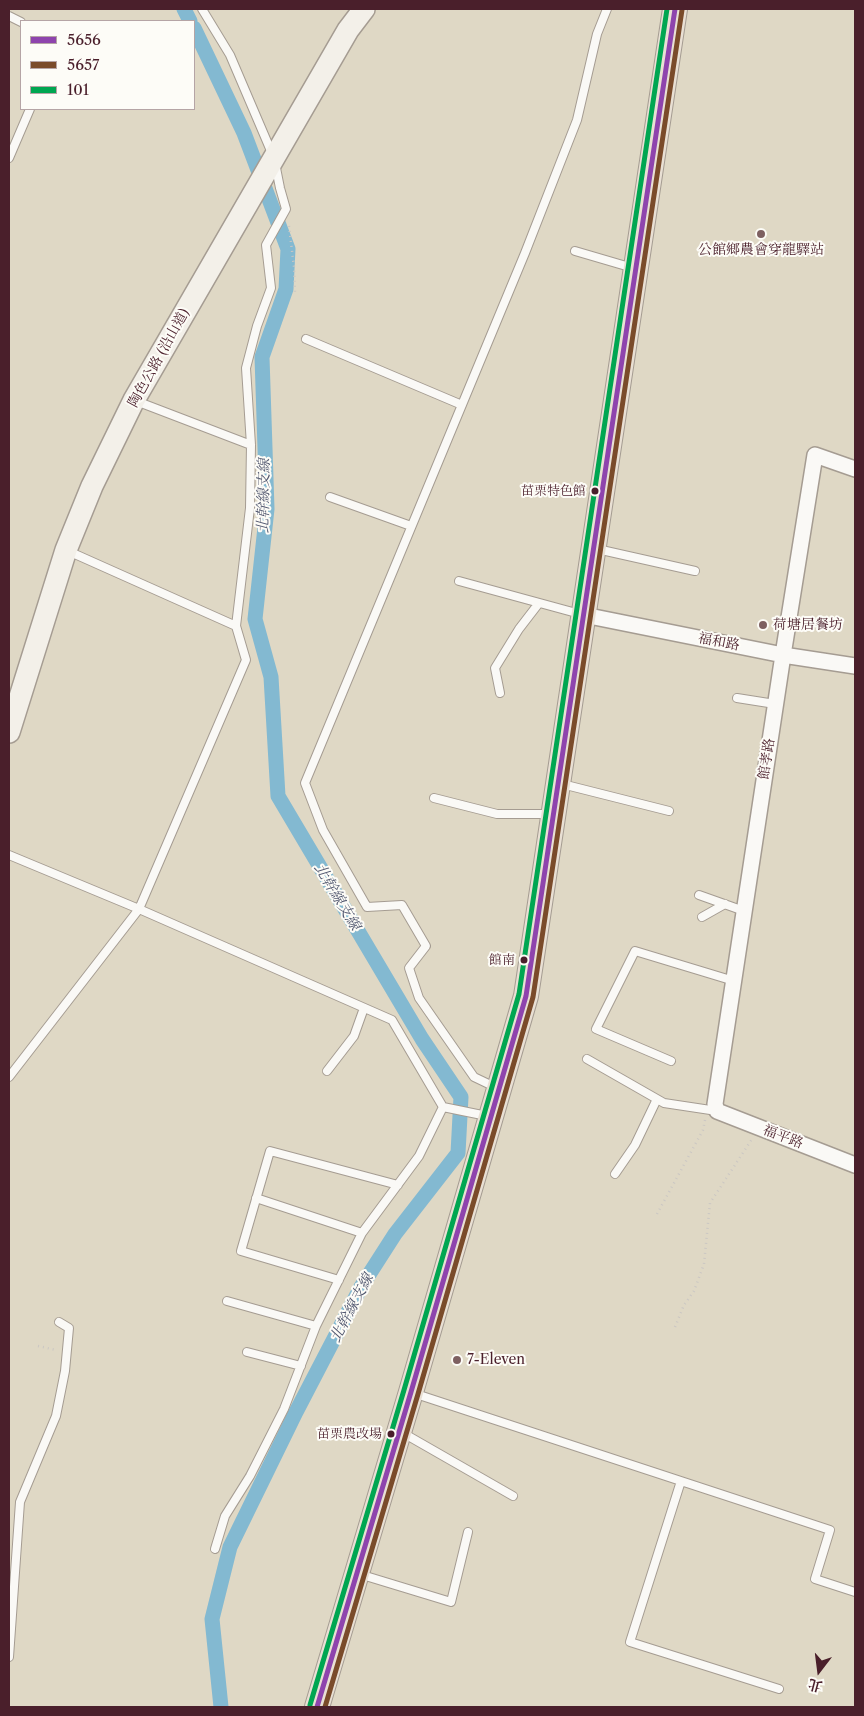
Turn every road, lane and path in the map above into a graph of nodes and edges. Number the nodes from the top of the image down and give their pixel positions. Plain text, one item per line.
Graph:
1 (202, 9) edge
2 (364, 9) edge
3 (607, 9) edge
4 (675, 9) edge
5 (30, 110) edge
6 (9, 158) edge
7 (274, 158) junction
8 (286, 211) junction
9 (575, 251) dead end
10 (636, 268) junction
11 (295, 294) dead end
12 (306, 339) dead end
13 (134, 400) junction
14 (462, 404) junction
15 (251, 445) junction
16 (855, 469) edge
17 (330, 497) dead end
18 (411, 526) junction
19 (594, 548) junction
20 (66, 550) junction
21 (695, 571) dead end
22 (459, 581) dead end
23 (538, 603) junction
24 (584, 615) junction
25 (236, 626) junction
26 (783, 655) junction
27 (855, 666) edge
28 (500, 693) dead end
29 (737, 698) dead end
30 (775, 704) junction
31 (9, 732) edge
32 (559, 783) junction
33 (434, 798) dead end
34 (669, 811) dead end
35 (554, 814) junction
36 (9, 855) edge
37 (699, 894) dead end
38 (725, 904) junction
39 (140, 909) junction
40 (744, 911) junction
41 (702, 917) dead end
42 (734, 980) junction
43 (364, 1008) junction
44 (587, 1059) dead end
45 (671, 1061) dead end
46 (327, 1071) dead end
47 (9, 1077) edge
48 (500, 1089) junction
49 (657, 1099) junction
50 (443, 1107) junction
51 (713, 1108) junction
52 (492, 1117) junction
53 (760, 1128) junction
54 (855, 1165) edge
55 (615, 1174) dead end
56 (398, 1185) junction
57 (256, 1198) junction
58 (657, 1214) dead end
59 (362, 1233) junction
60 (339, 1280) junction
61 (227, 1301) dead end
62 (59, 1322) dead end
63 (316, 1326) junction
64 (675, 1327) dead end
65 (38, 1346) dead end
66 (67, 1352) junction
67 (247, 1352) dead end
68 (300, 1366) junction
69 (411, 1392) junction
70 (399, 1431) junction
71 (682, 1481) junction
72 (513, 1496) dead end
73 (468, 1532) dead end
74 (214, 1549) dead end
75 (357, 1574) junction
76 (855, 1592) edge
77 (9, 1657) edge
78 (779, 1689) dead end
79 (317, 1707) edge

1 - 7 lane
2 - 7 main road, 陶色公路 (沿山道)
3 - 14 lane
4 - 10 main road
5 - 6 lane
7 - 8 lane
7 - 13 main road, 陶色公路 (沿山道)
8 - 11 path
8 - 15 lane
9 - 10 lane
10 - 19 main road
12 - 14 lane
13 - 15 lane
13 - 20 main road, 陶色公路 (沿山道)
14 - 18 lane
15 - 25 lane
16 - 26 street, 館孝路
17 - 18 lane
18 - 48 lane
19 - 21 lane
19 - 24 main road
20 - 25 lane
20 - 31 main road, 陶色公路 (沿山道)
22 - 23 lane
23 - 24 lane
23 - 28 lane
24 - 26 street, 福和路
24 - 32 main road
25 - 39 lane
26 - 27 street, 福和路
26 - 30 street, 館孝路
29 - 30 lane
30 - 40 street, 館孝路
32 - 34 lane
32 - 35 main road
33 - 35 lane
35 - 48 main road
36 - 39 lane
37 - 38 lane
38 - 40 lane
38 - 41 lane
39 - 43 lane
39 - 47 lane
40 - 42 street, 館孝路
42 - 45 lane
42 - 51 street, 館孝路
43 - 46 lane
43 - 50 lane
44 - 49 lane
48 - 52 main road
49 - 51 lane
49 - 55 lane
50 - 52 lane
50 - 56 lane
51 - 53 street, 福平路
51 - 58 path
52 - 69 main road
53 - 54 street, 福平路
53 - 64 path
56 - 57 lane
56 - 59 lane
57 - 59 lane
57 - 60 lane
59 - 60 lane
60 - 63 lane
61 - 63 lane
62 - 66 lane
63 - 68 lane
65 - 66 path
66 - 77 lane
67 - 68 lane
68 - 74 lane
69 - 70 main road
69 - 71 lane
70 - 72 lane
70 - 75 main road
71 - 76 lane
71 - 78 lane
73 - 75 lane
75 - 79 main road

